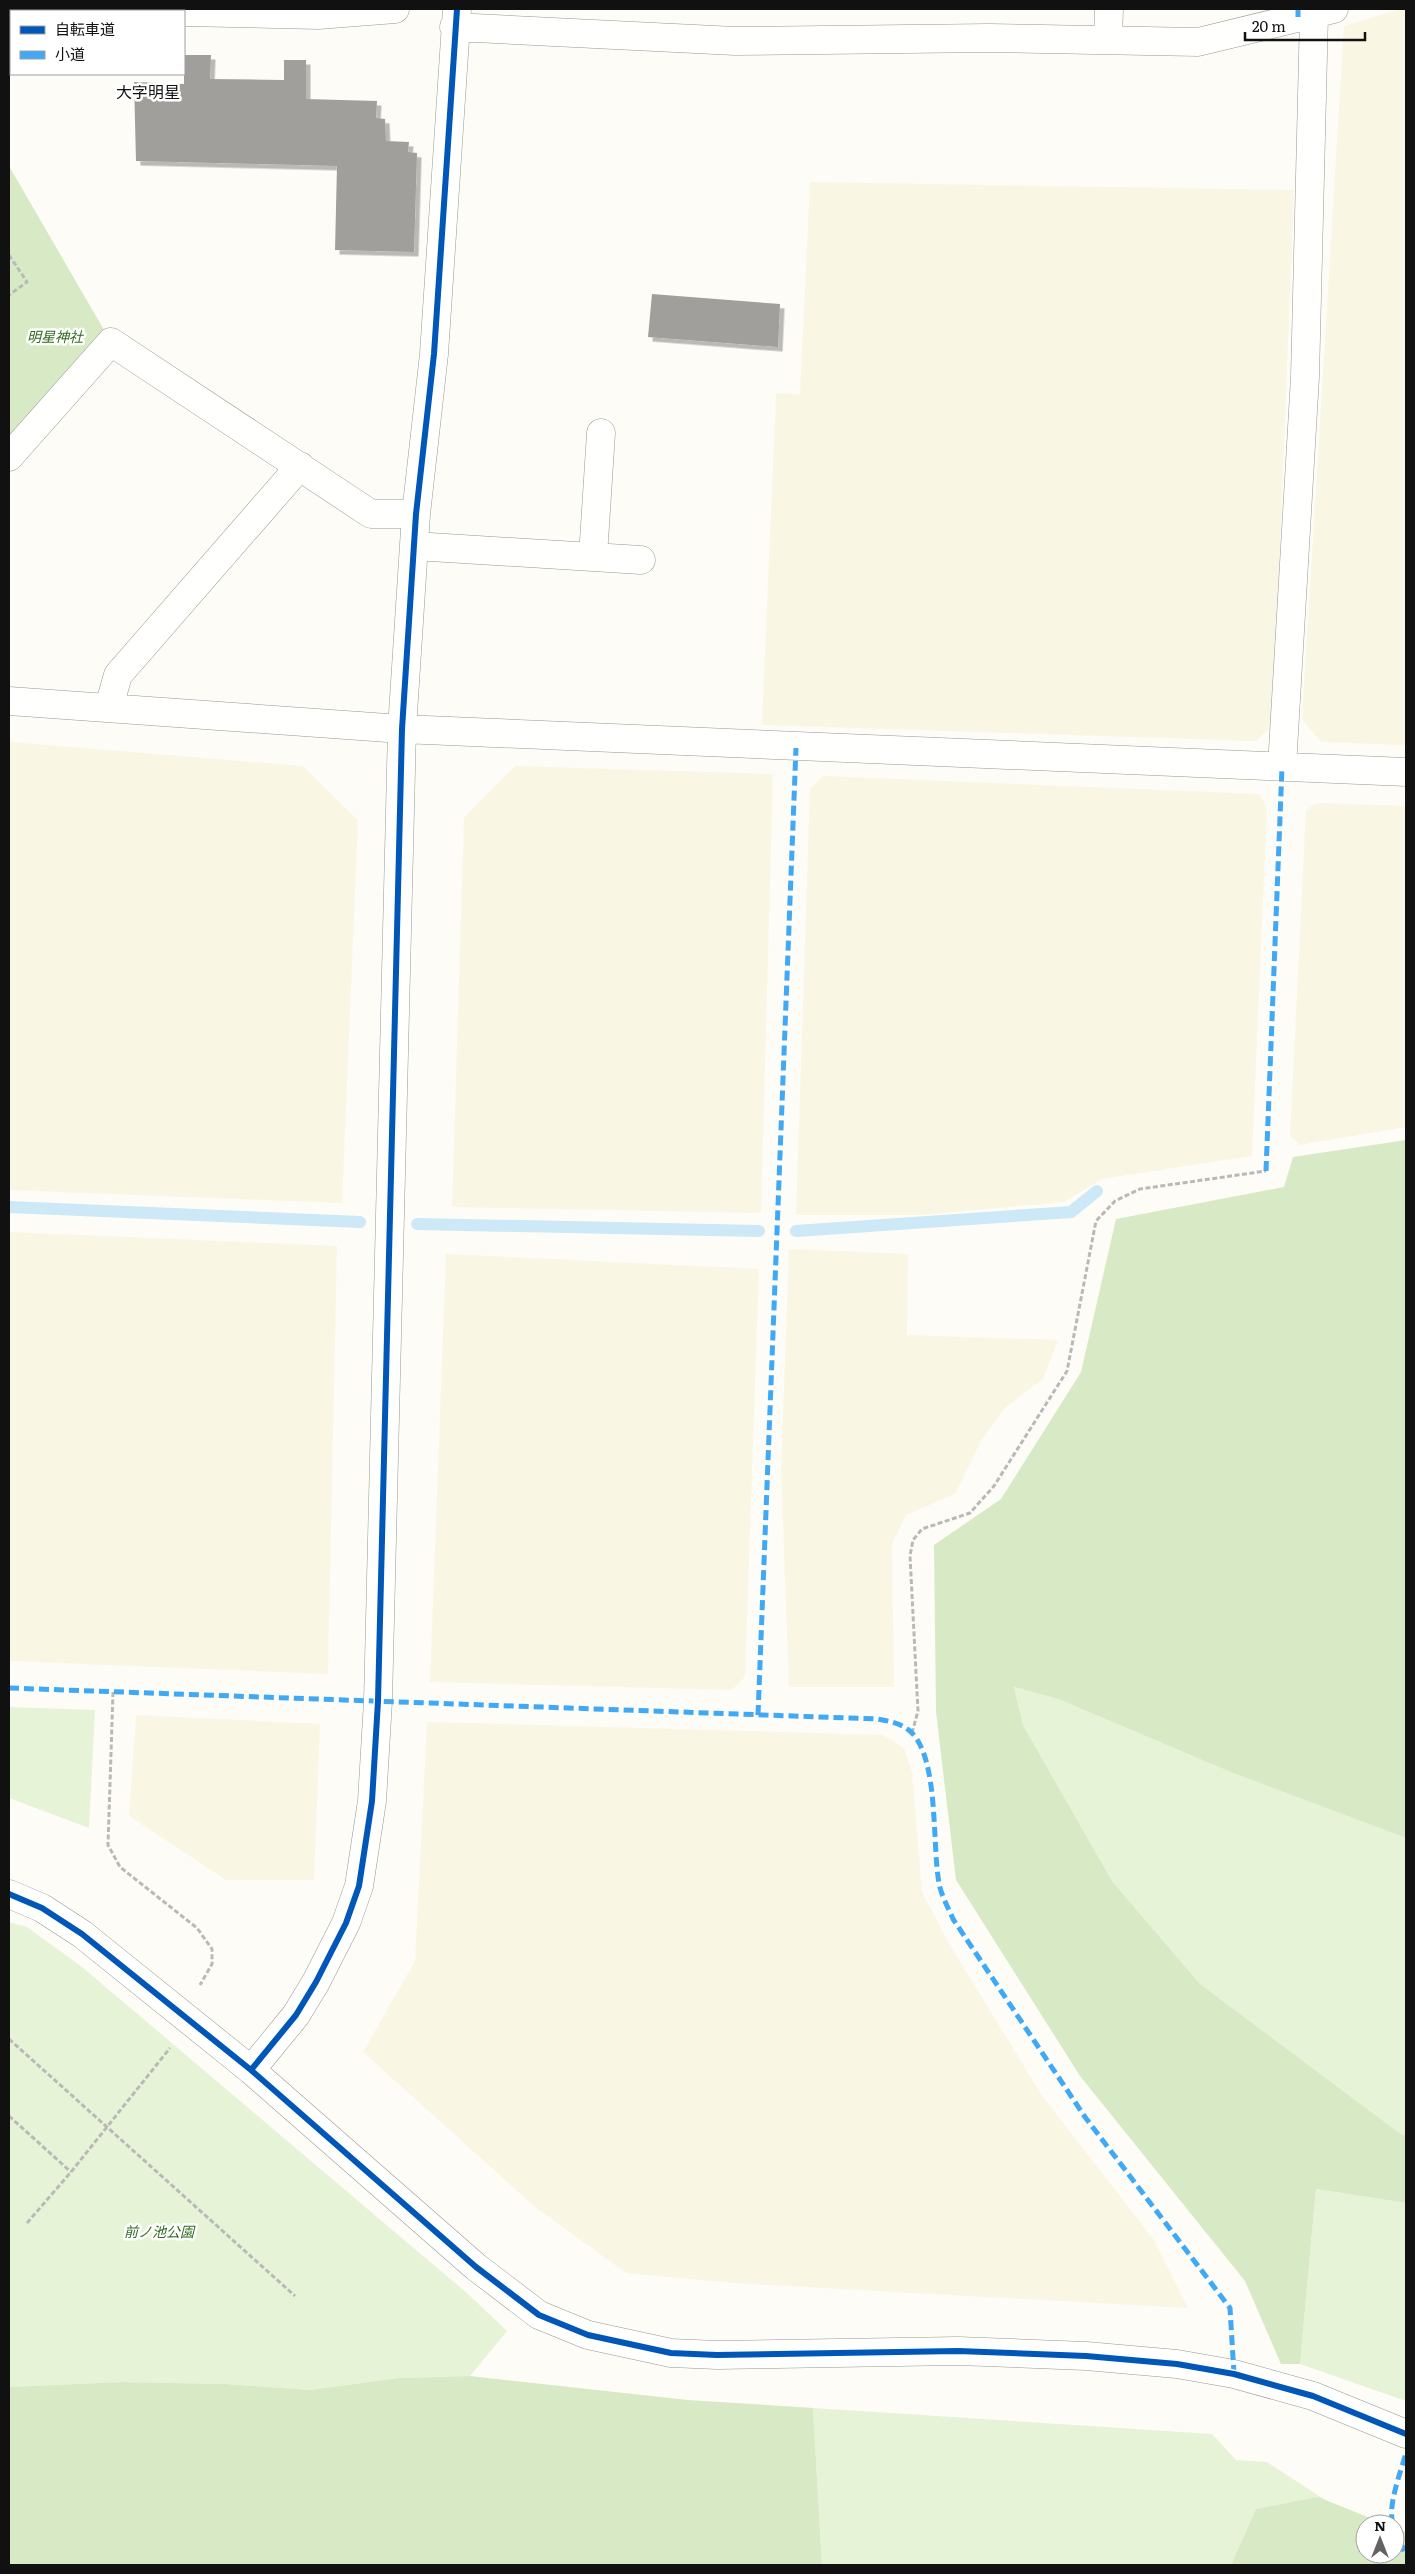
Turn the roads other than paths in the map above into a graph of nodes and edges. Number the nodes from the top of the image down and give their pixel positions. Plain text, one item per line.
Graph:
1 (12, 9) edge
2 (395, 9) edge
3 (1109, 9) edge
4 (73, 10) edge
5 (185, 12) edge
6 (1324, 12) edge
7 (456, 18) edge
8 (1108, 40) junction
9 (601, 433) dead end
10 (9, 457) edge
11 (300, 466) junction
12 (416, 514) junction
13 (414, 546) junction
14 (593, 556) junction
15 (641, 560) dead end
16 (9, 701) edge
17 (109, 707) junction
18 (402, 729) junction
19 (1282, 767) junction
20 (1406, 772) edge
21 (9, 1894) edge
22 (251, 2070) junction
23 (1406, 2434) edge

1 - 4 street
2 - 5 street
3 - 8 street
6 - 8 street
6 - 19 street
7 - 8 street
7 - 12 street
9 - 14 street
10 - 11 street
11 - 12 street
11 - 17 street
12 - 13 street
13 - 14 street
13 - 18 street
14 - 15 street
16 - 17 street
17 - 18 street
18 - 19 street
18 - 22 street
19 - 20 street
21 - 22 street
22 - 23 street

